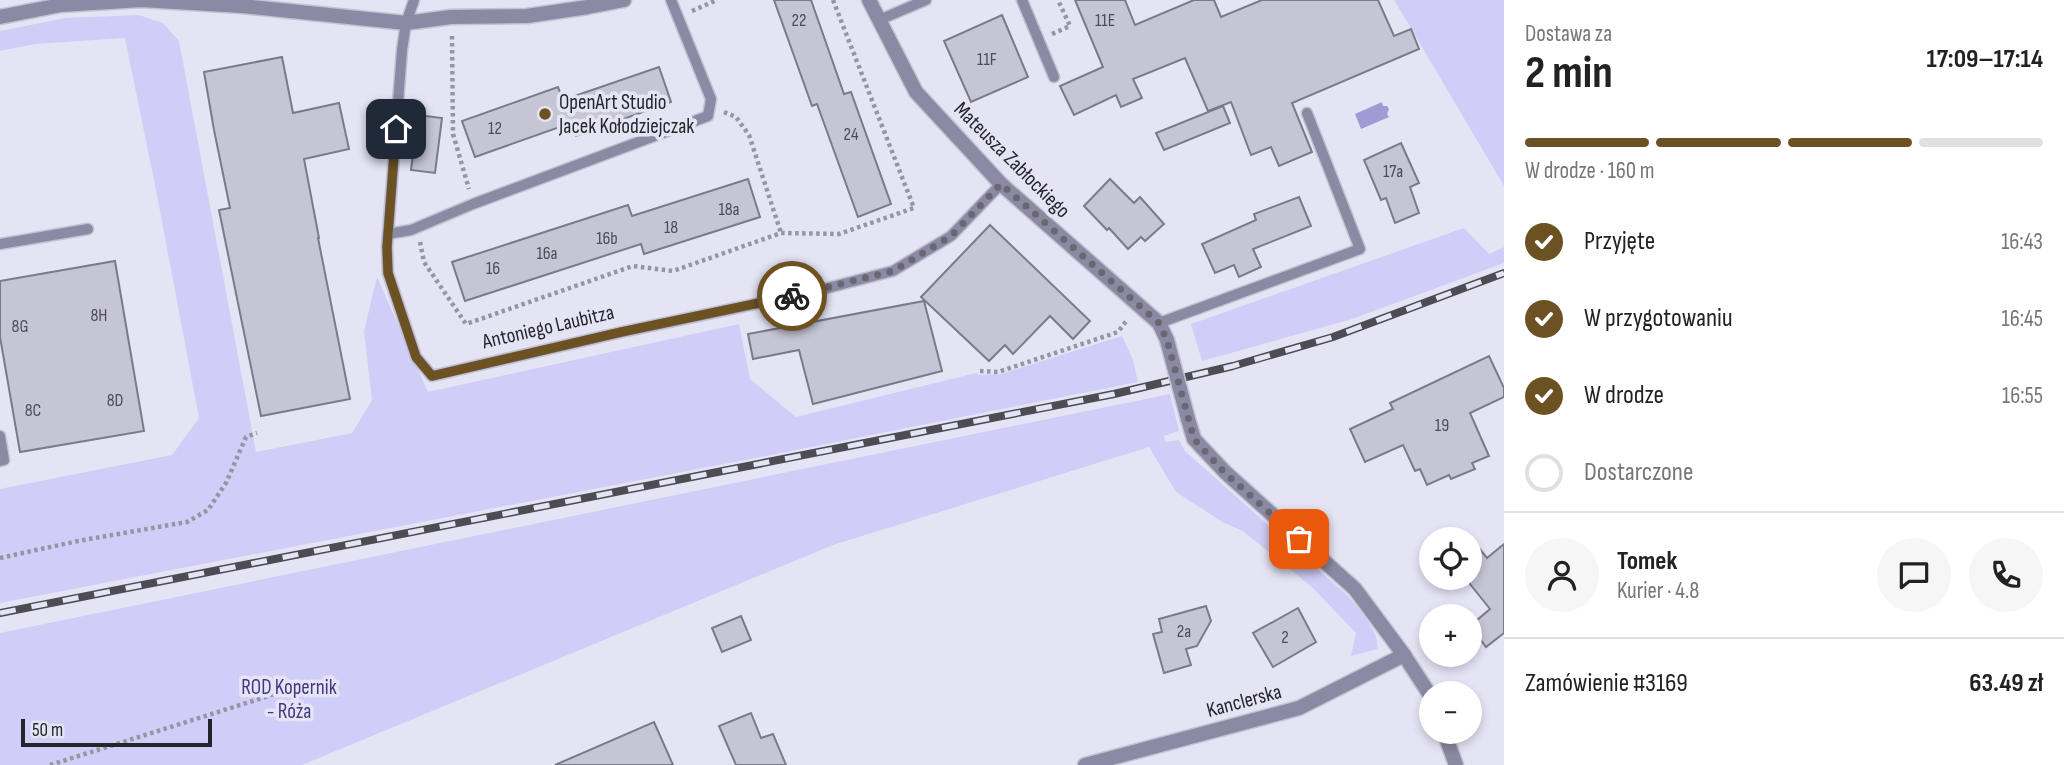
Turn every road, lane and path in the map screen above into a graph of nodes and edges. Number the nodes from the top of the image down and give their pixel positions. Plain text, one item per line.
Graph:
1 (414, 0) edge
2 (624, 0) edge
3 (671, 0) edge
4 (717, 0) edge
5 (833, 0) edge
6 (869, 0) edge
7 (926, 0) edge
8 (1022, 0) edge
9 (1058, 0) edge
10 (0, 17) edge
11 (451, 17) junction
12 (678, 17) junction
13 (879, 20) junction
14 (406, 23) junction
15 (1038, 40) junction
16 (1054, 77) dead end
17 (710, 105) junction
18 (1307, 113) dead end
19 (1001, 184) junction
20 (473, 204) junction
21 (416, 228) junction
22 (88, 229) dead end
23 (388, 233) junction
24 (782, 233) junction
25 (0, 244) edge
26 (1139, 305) junction
27 (1159, 323) junction
28 (980, 371) dead end
29 (257, 433) dead end
30 (0, 436) edge
31 (0, 461) edge
32 (0, 558) edge
33 (1404, 655) junction
34 (1421, 681) edge
35 (313, 682) dead end
36 (1448, 744) edge
37 (50, 765) edge
38 (1085, 765) edge
39 (1456, 765) edge

1 - 14 lane, Antoniego Laubitza
2 - 11 street
3 - 12 lane
4 - 12 path
5 - 24 path
6 - 13 street, Mateusza Zabłockiego
7 - 13 lane
8 - 15 lane
9 - 15 path
10 - 14 street
11 - 14 street
11 - 20 path
12 - 17 lane
13 - 19 street, Mateusza Zabłockiego
14 - 23 lane, Antoniego Laubitza
15 - 16 lane
17 - 20 lane
17 - 24 path
18 - 27 lane
19 - 23 lane, Antoniego Laubitza
19 - 26 street, Mateusza Zabłockiego
20 - 21 lane
21 - 23 lane
21 - 24 path
22 - 25 lane
26 - 27 street, Mateusza Zabłockiego
26 - 28 path
27 - 33 street, Mateusza Zabłockiego, bridge
29 - 32 path
30 - 31 lane
33 - 34 street, Mateusza Zabłockiego
33 - 38 street, Kanclerska
35 - 37 path
36 - 39 street

